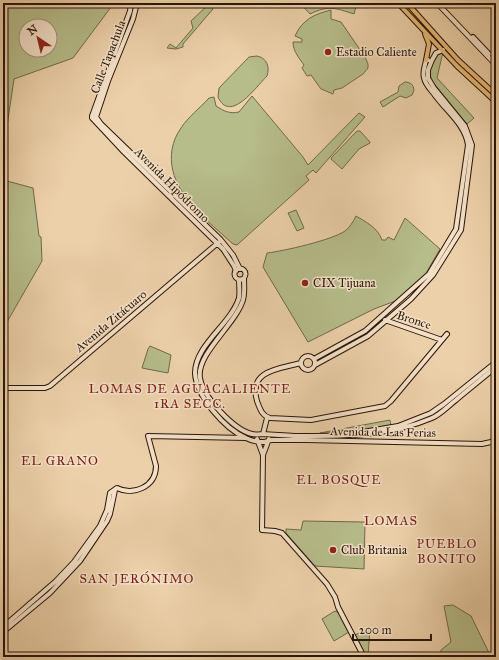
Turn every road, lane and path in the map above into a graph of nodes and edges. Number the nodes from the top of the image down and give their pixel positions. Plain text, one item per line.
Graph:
1 (130, 3) edge
2 (137, 3) edge
3 (398, 3) edge
4 (407, 3) edge
5 (437, 3) edge
6 (441, 3) edge
7 (423, 30) junction
8 (443, 50) junction
9 (429, 61) junction
10 (496, 61) edge
11 (496, 65) edge
12 (495, 98) edge
13 (94, 116) junction
14 (470, 145) junction
15 (219, 242) junction
16 (238, 270) junction
17 (244, 278) junction
18 (239, 280) junction
19 (382, 317) junction
20 (386, 321) junction
21 (447, 334) dead end
22 (442, 340) junction
23 (314, 359) junction
24 (496, 362) edge
25 (301, 363) junction
26 (315, 365) junction
27 (496, 367) edge
28 (3, 388) edge
29 (267, 418) junction
30 (258, 434) junction
31 (269, 435) junction
32 (345, 436) junction
33 (246, 438) junction
34 (496, 438) edge
35 (269, 440) junction
36 (257, 441) junction
37 (263, 455) junction
38 (96, 535) junction
39 (3, 627) edge
40 (3, 632) edge
41 (364, 657) edge

1 - 13 street, Calle Tapachula
2 - 13 street, Calle Tapachula
3 - 7 main road
4 - 12 main road
5 - 11 street
6 - 10 street
7 - 8 main road
7 - 9 main road
8 - 9 street
8 - 12 main road
9 - 14 street
13 - 15 street, Avenida Hipódromo
14 - 19 street
14 - 20 street
15 - 16 street, Avenida Hipódromo
15 - 28 street, Avenida Zitácuaro
16 - 17 street
16 - 18 street
17 - 18 street
17 - 30 street
18 - 33 street
19 - 20 street, Bronce
19 - 23 street
20 - 22 street, Bronce
20 - 26 street
21 - 22 street
22 - 29 street
23 - 25 street
23 - 26 street
24 - 32 street
25 - 26 street
25 - 29 street
27 - 32 street
29 - 30 street
30 - 31 street
30 - 33 street
30 - 36 street
31 - 32 street
31 - 35 street
33 - 36 street
33 - 38 street
34 - 35 street, Avenida de Las Ferias
35 - 36 street, Avenida de Las Ferias
35 - 37 street
36 - 37 street
37 - 41 street
38 - 39 street
38 - 40 street

